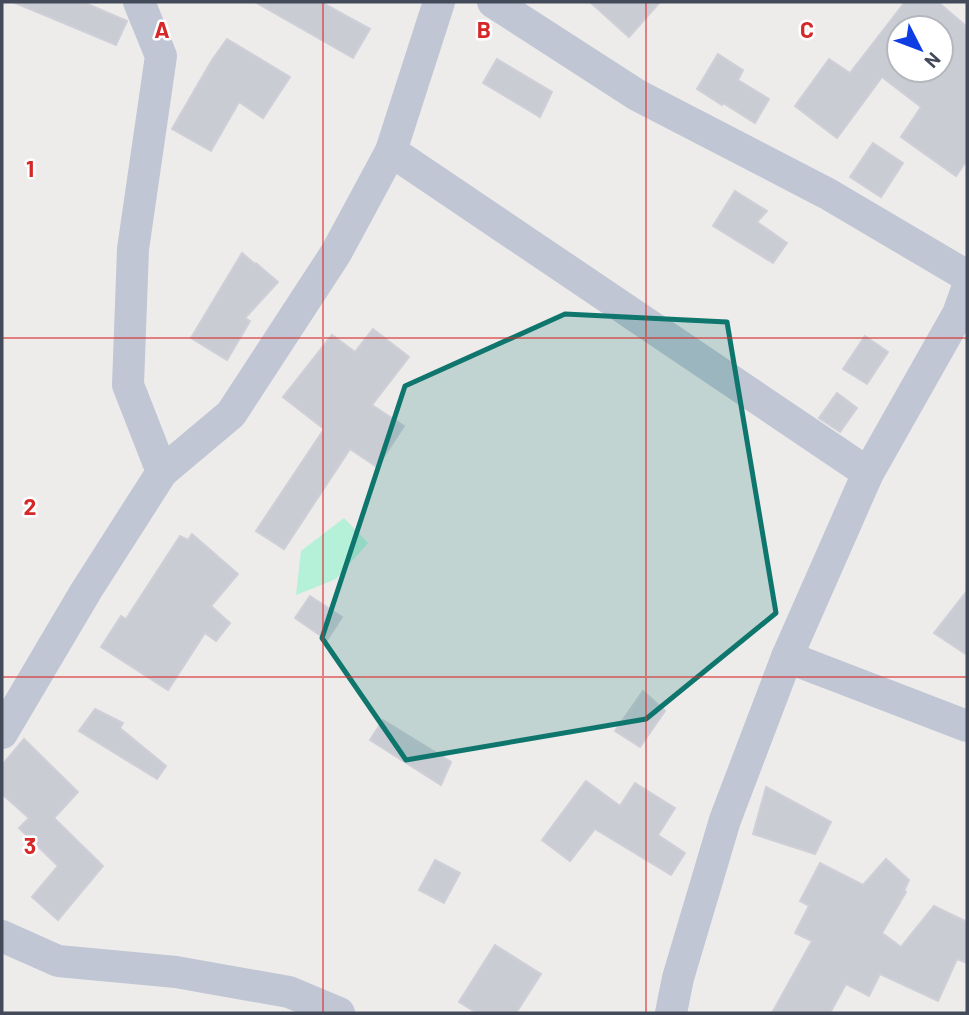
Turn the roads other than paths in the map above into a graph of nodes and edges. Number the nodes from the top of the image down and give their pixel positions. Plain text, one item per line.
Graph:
1 (139, 2) edge
2 (439, 2) edge
3 (493, 2) edge
4 (391, 151) junction
5 (967, 276) edge
6 (964, 307) edge
7 (162, 472) junction
8 (868, 473) junction
9 (787, 657) junction
10 (967, 726) edge
11 (2, 733) edge
12 (2, 936) edge
13 (339, 1013) edge
14 (671, 1013) edge

1 - 7 street
2 - 4 street
3 - 5 street
4 - 7 street
4 - 8 street
6 - 8 street
7 - 11 street
8 - 9 street
9 - 10 street
9 - 14 street
12 - 13 street

